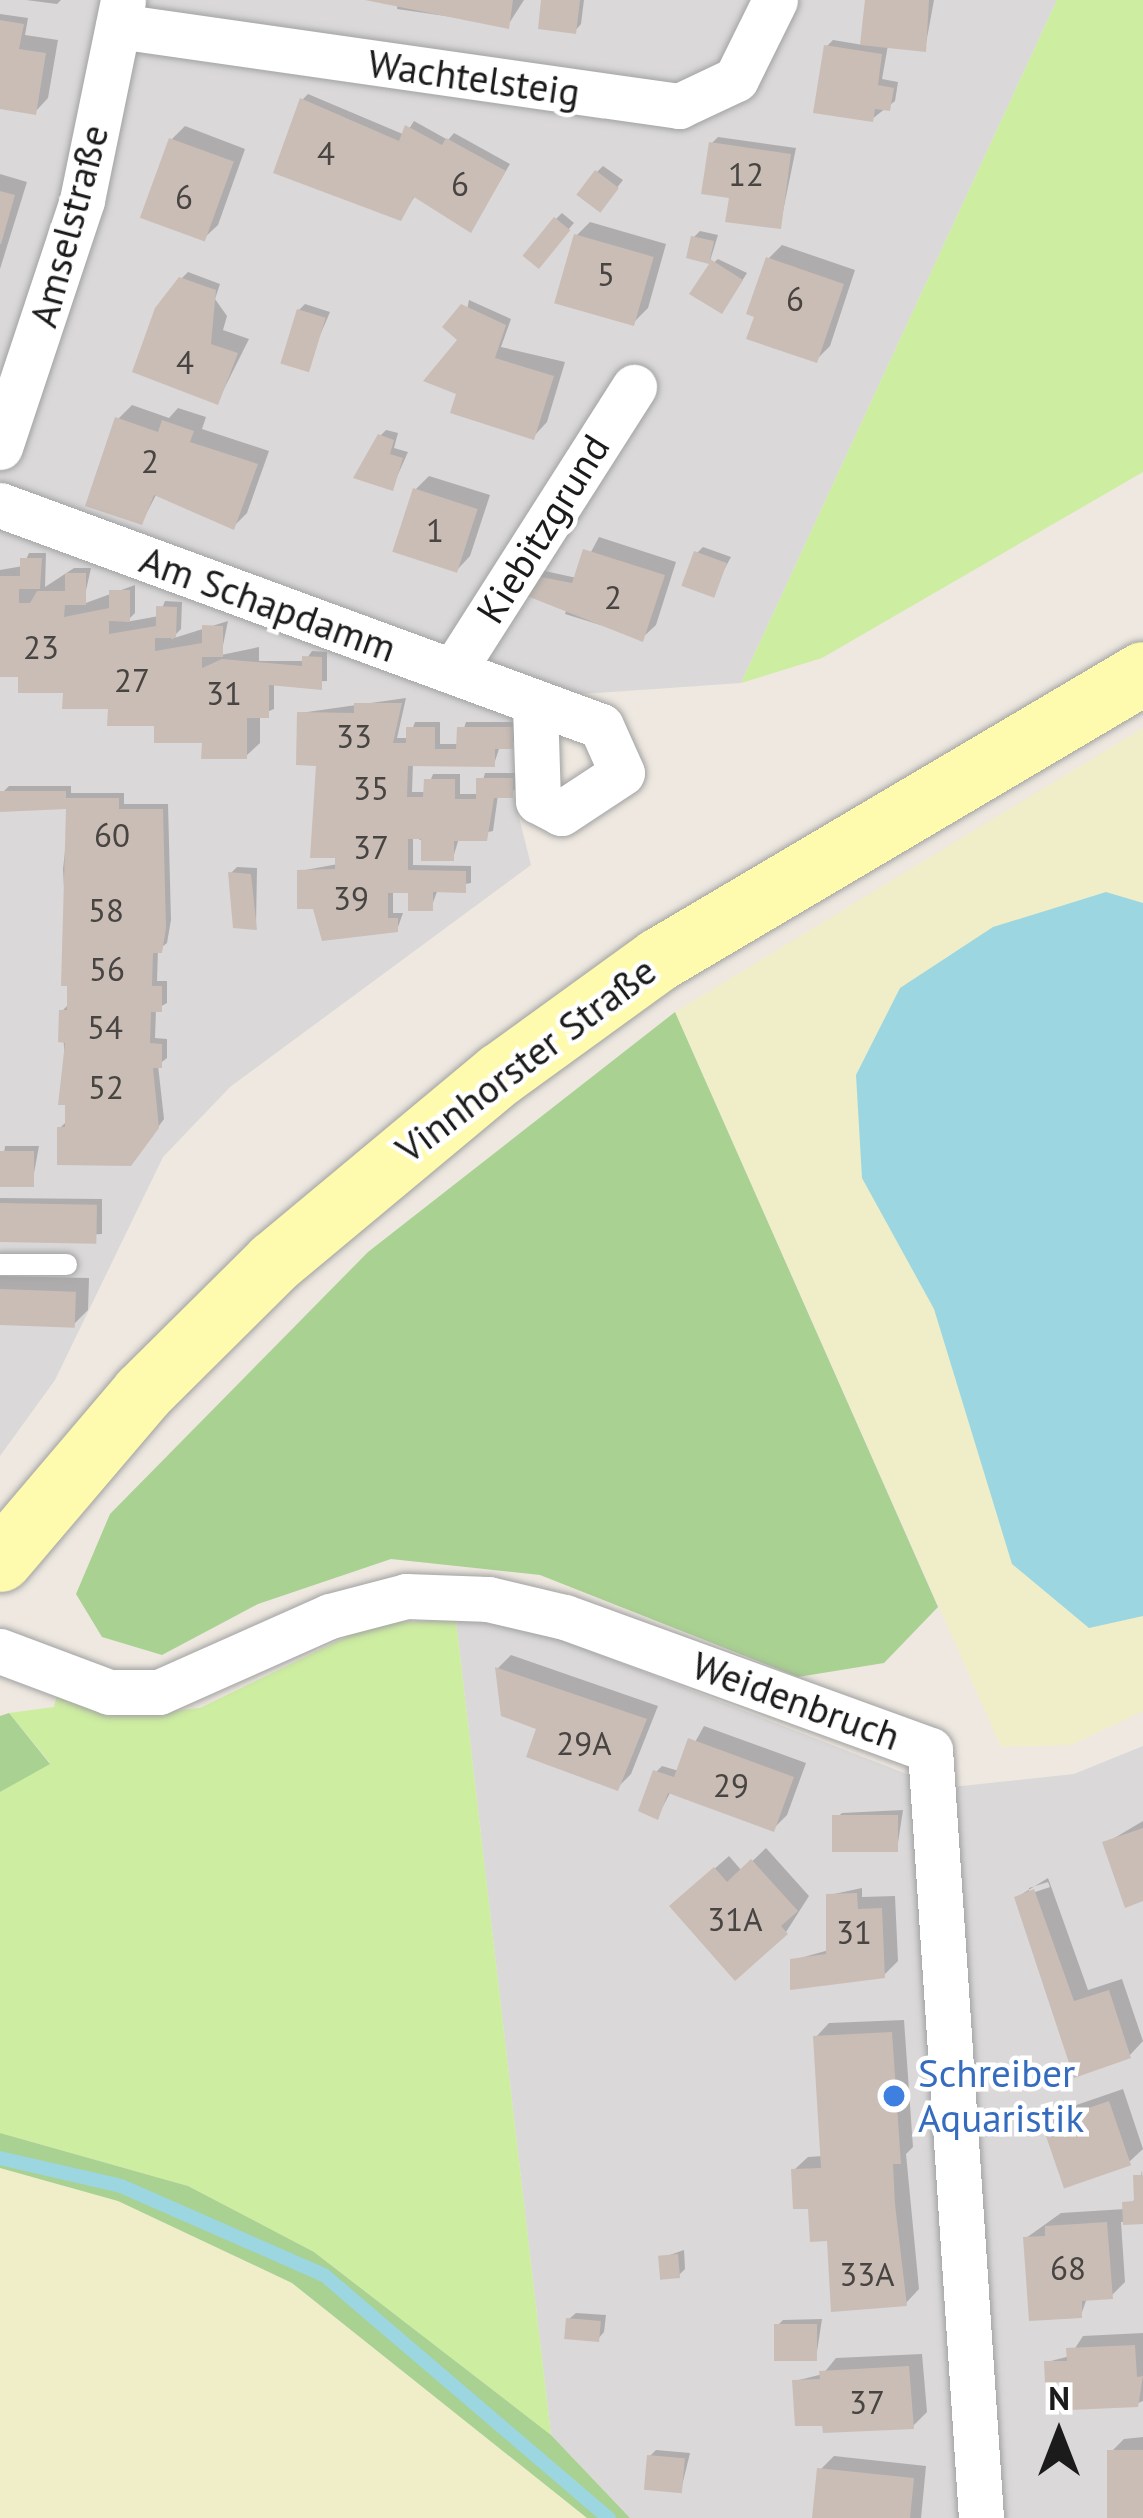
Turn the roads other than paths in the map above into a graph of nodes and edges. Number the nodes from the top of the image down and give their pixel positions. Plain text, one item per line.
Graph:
1 (775, 0) edge
2 (121, 13) edge
3 (634, 387) dead end
4 (0, 447) edge
5 (0, 505) edge
6 (453, 671) junction
7 (1143, 674) edge
8 (535, 705) dead end
9 (0, 1264) edge
10 (66, 1264) dead end
11 (0, 1560) edge
12 (0, 1651) edge
13 (981, 2518) edge

1 - 2 street, Wachtelsteig
2 - 4 street, Amselstraße
3 - 6 street, Kiebitzgrund
5 - 6 street, Am Schapdamm
6 - 8 street, Am Schapdamm
7 - 11 street, Vinnhorster Straße
9 - 10 lane
12 - 13 street, Weidenbruch

